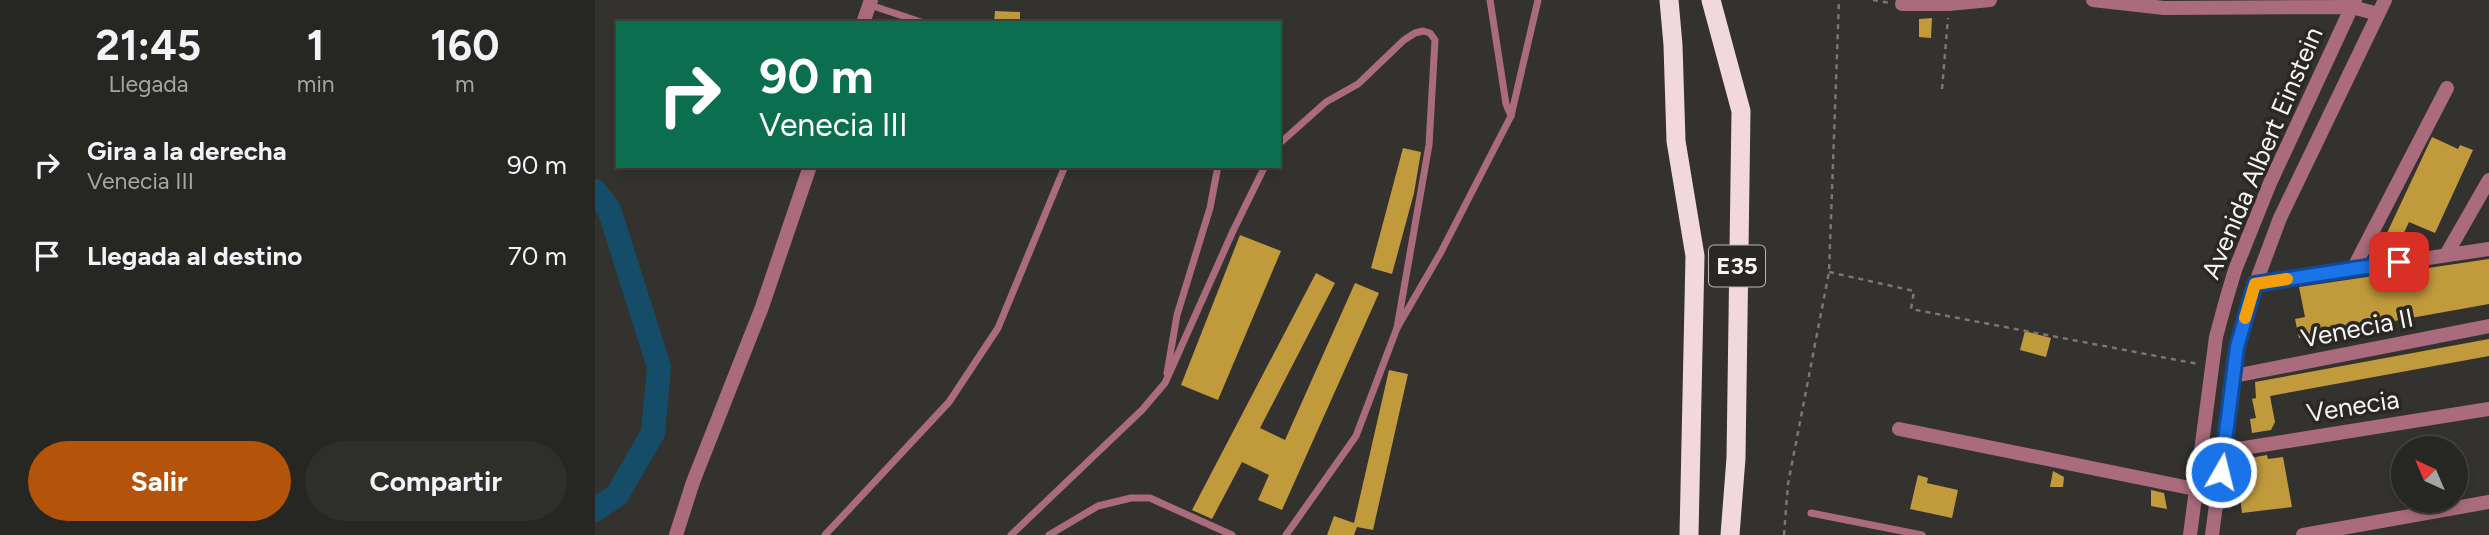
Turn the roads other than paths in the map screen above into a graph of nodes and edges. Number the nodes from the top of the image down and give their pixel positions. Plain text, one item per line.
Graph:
1 (1490, 0) edge
2 (1538, 0) edge
3 (1669, 0) edge
4 (1711, 0) edge
5 (1990, 0) edge
6 (2093, 0) edge
7 (870, 3) edge
8 (1902, 4) dead end
9 (2353, 4) edge
10 (2381, 7) edge
11 (864, 21) edge
12 (919, 21) edge
13 (2447, 88) dead end
14 (1511, 117) junction
15 (1281, 142) edge
16 (809, 168) edge
17 (1064, 168) edge
18 (1218, 168) edge
19 (1264, 168) edge
20 (2489, 180) edge
21 (2489, 249) edge
22 (2446, 255) junction
23 (2353, 269) junction
24 (2255, 284) junction
25 (2489, 326) edge
26 (1397, 328) junction
27 (2234, 376) junction
28 (1165, 383) junction
29 (2489, 409) edge
30 (1899, 429) dead end
31 (2225, 451) junction
32 (2195, 489) junction
33 (2489, 502) edge
34 (1811, 513) dead end
35 (676, 535) edge
36 (825, 535) edge
37 (1011, 535) edge
38 (1049, 535) edge
39 (1233, 535) edge
40 (1286, 535) edge
41 (1689, 535) edge
42 (1730, 535) edge
43 (1922, 535) edge
44 (2190, 535) edge
45 (2212, 535) edge
46 (2303, 535) edge

1 - 14 lane
2 - 14 lane
3 - 41 highway, E35
4 - 42 highway, E35
5 - 8 street
6 - 9 street
7 - 11 street
7 - 12 lane
9 - 10 street
9 - 32 street, Avenida Albert Einstein
10 - 24 street, Avenida Albert Einstein
13 - 23 street
14 - 26 lane
15 - 26 lane
16 - 35 street
17 - 36 lane
18 - 28 lane
19 - 28 lane
20 - 22 street
21 - 22 street
22 - 23 street
23 - 24 street
24 - 27 street, Avenida Albert Einstein
25 - 27 street, Venecia II
26 - 40 lane
27 - 31 street, Avenida Albert Einstein
28 - 37 lane
29 - 31 street, Venecia
30 - 32 street
31 - 45 street, Avenida Albert Einstein
32 - 44 street, Avenida Albert Einstein
33 - 46 street
34 - 43 lane
38 - 39 lane

